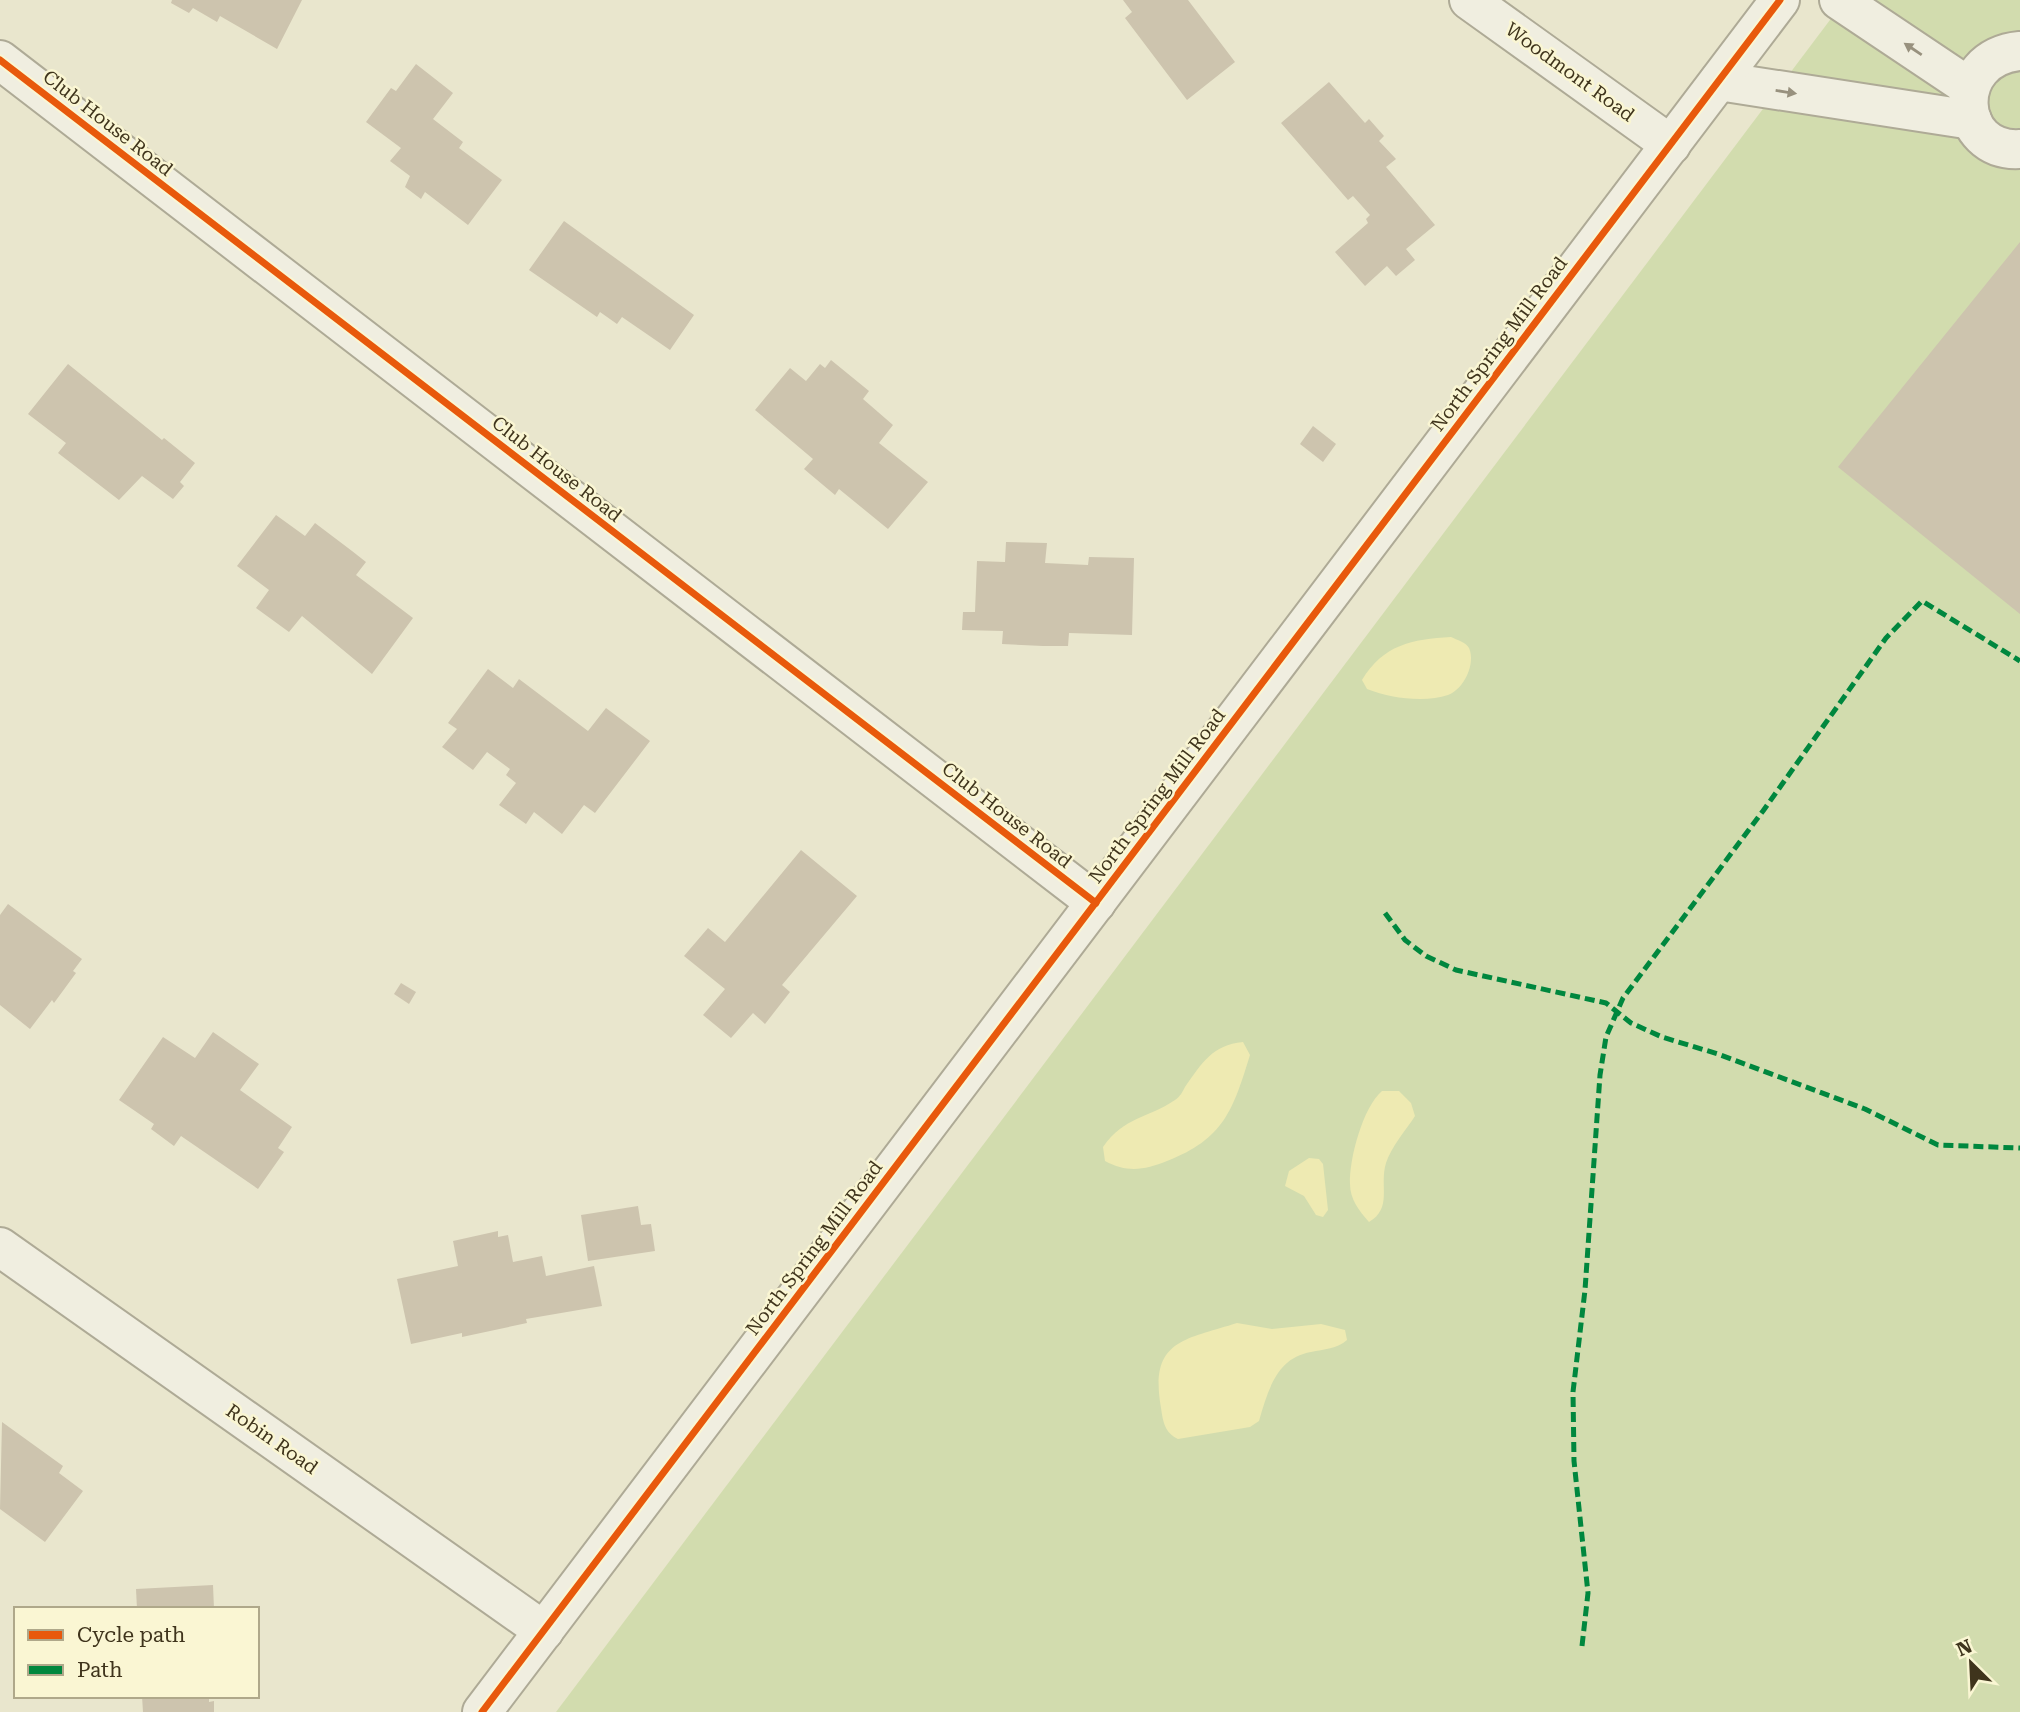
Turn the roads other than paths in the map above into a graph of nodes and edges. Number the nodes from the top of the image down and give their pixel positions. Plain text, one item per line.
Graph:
1 (1469, 0) edge
2 (1780, 0) edge
3 (1839, 0) edge
4 (2020, 51) edge
5 (0, 60) edge
6 (1719, 81) junction
7 (1970, 104) junction
8 (1671, 145) junction
9 (2020, 149) edge
10 (1096, 903) junction
11 (0, 1247) edge
12 (544, 1631) junction
13 (482, 1712) edge

1 - 8 street, Woodmont Road
2 - 6 street, North Spring Mill Road
7 -> 3 street
4 - 7 street
5 - 10 street, Club House Road
6 -> 7 street
6 - 8 street, North Spring Mill Road
7 - 9 street
8 - 10 street, North Spring Mill Road
10 - 12 street, North Spring Mill Road
11 - 12 street, Robin Road
12 - 13 street, North Spring Mill Road

